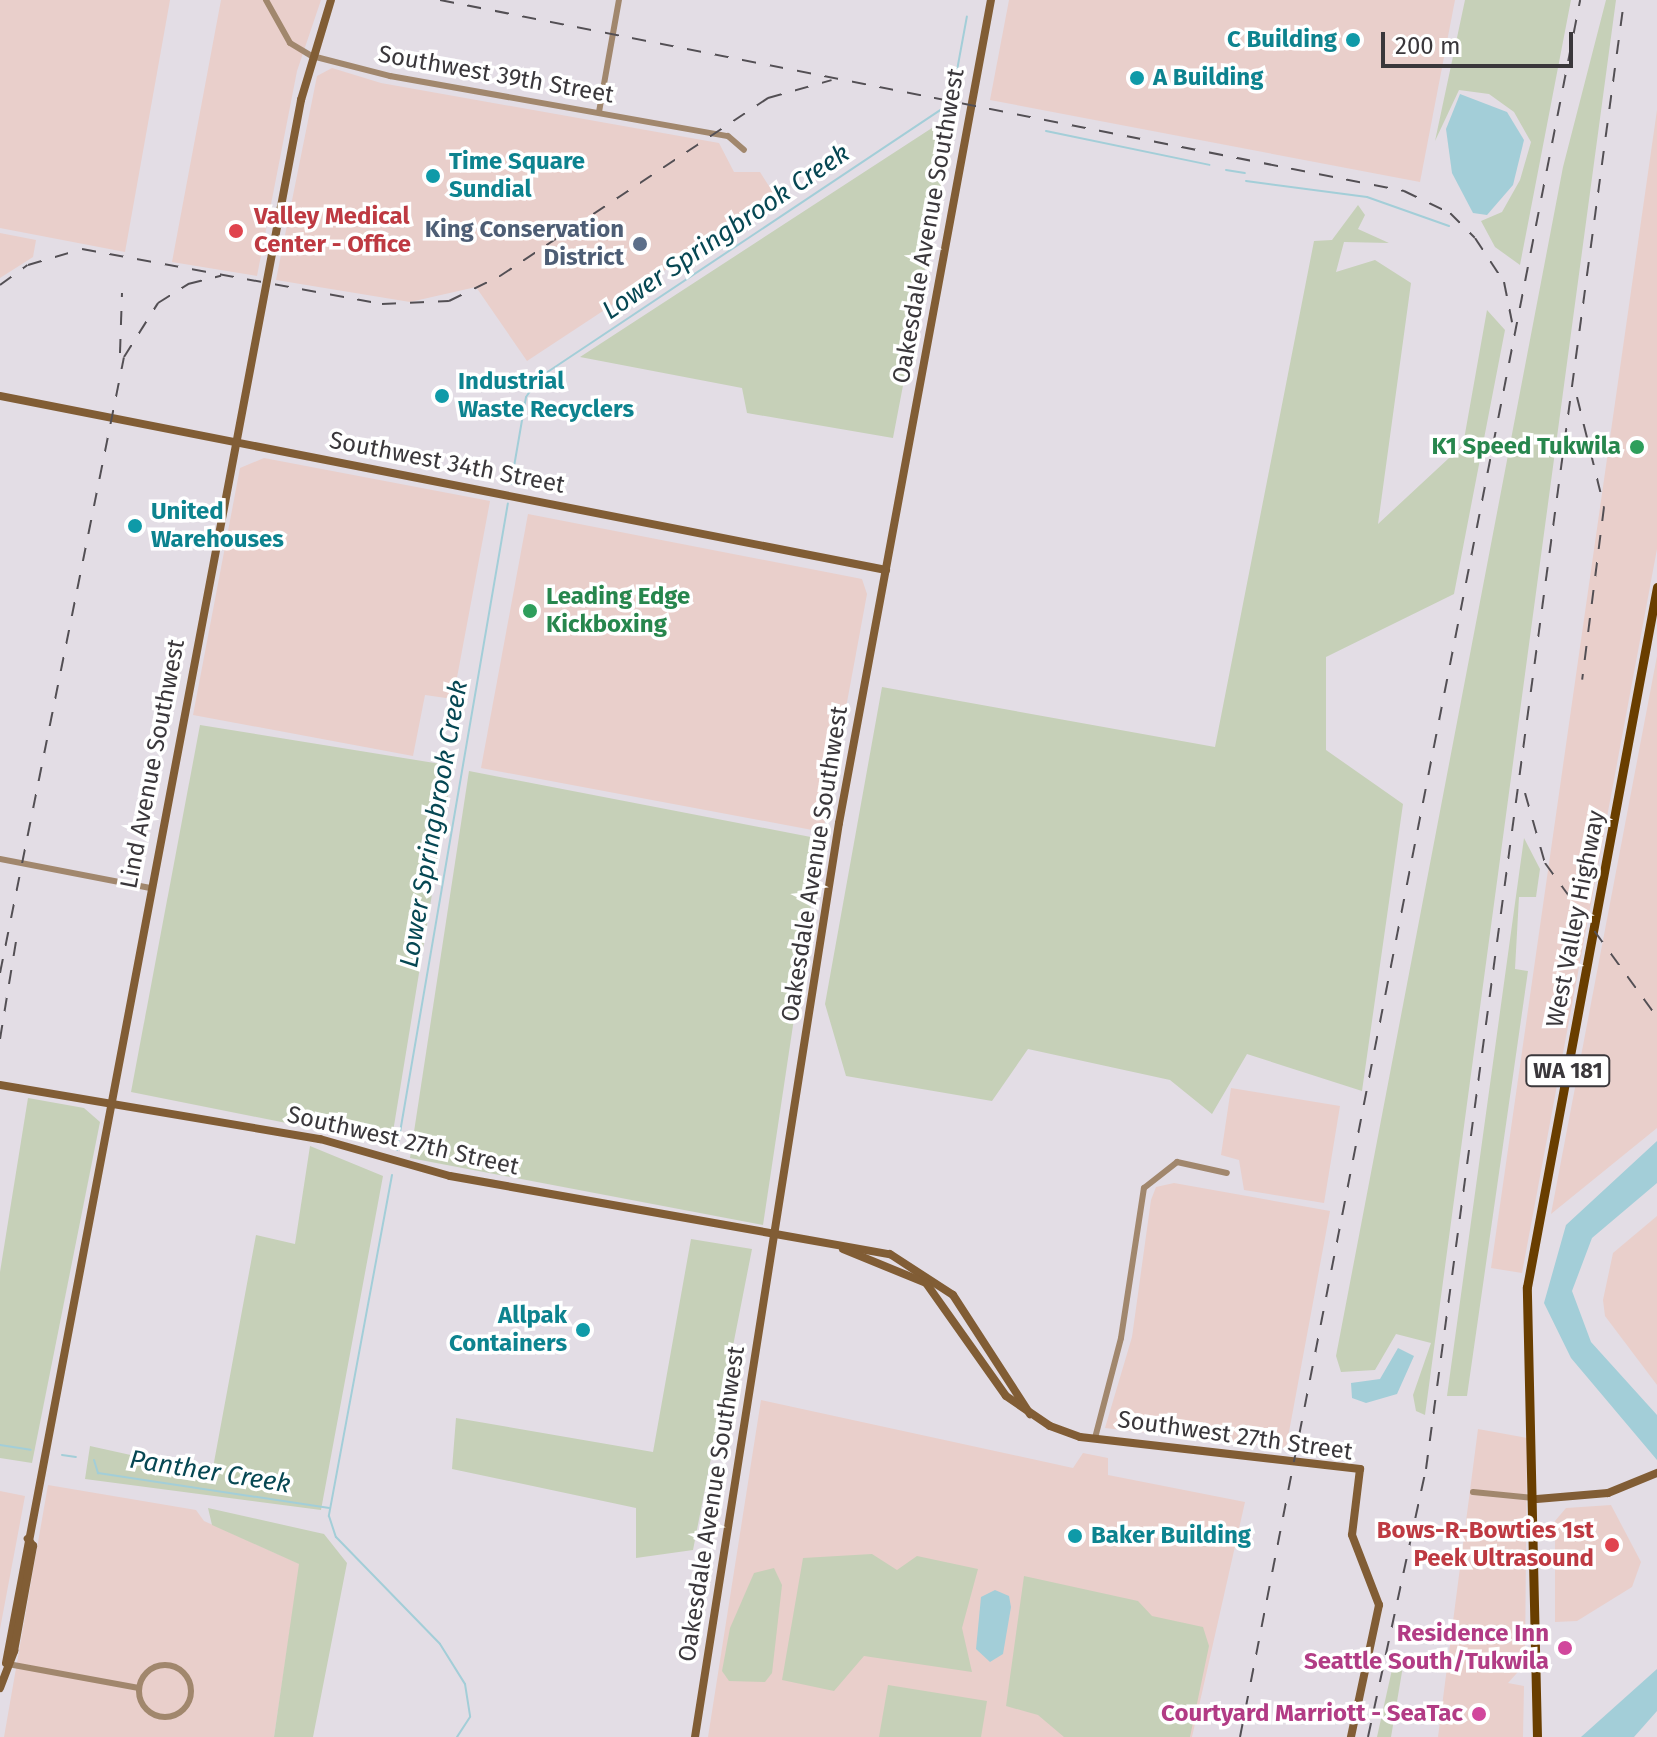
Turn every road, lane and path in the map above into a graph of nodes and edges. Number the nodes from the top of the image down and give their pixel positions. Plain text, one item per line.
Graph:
1 (266, 0) edge
2 (331, 0) edge
3 (619, 0) edge
4 (991, 0) edge
5 (312, 56) junction
6 (599, 112) junction
7 (744, 150) dead end
8 (0, 396) edge
9 (236, 442) junction
10 (886, 570) junction
11 (1657, 587) edge
12 (0, 859) edge
13 (150, 888) junction
14 (0, 1085) edge
15 (109, 1102) junction
16 (1227, 1173) dead end
17 (774, 1237) junction
18 (1095, 1438) junction
19 (1654, 1474) edge
20 (1473, 1492) dead end
21 (1537, 1499) junction
22 (6, 1663) junction
23 (0, 1688) edge
24 (139, 1688) junction
25 (695, 1737) edge
26 (1351, 1737) edge
27 (1537, 1737) edge

1 - 5 street
2 - 5 street, Lind Avenue Southwest
3 - 6 street
4 - 10 street, Oakesdale Avenue Southwest
5 - 6 street, Southwest 39th Street
5 - 9 street, Lind Avenue Southwest
6 - 7 street, Southwest 39th Street
8 - 9 street, Southwest 34th Street
9 - 10 street, Southwest 34th Street
9 - 13 street, Lind Avenue Southwest
10 - 17 street, Oakesdale Avenue Southwest
11 - 21 main road, West Valley Highway / WA 181
12 - 13 street
13 - 15 street, Lind Avenue Southwest
14 - 15 street, Southwest 27th Street
15 - 17 street, Southwest 27th Street
15 - 22 street, Lind Avenue Southwest
16 - 18 street
17 - 18 street, Southwest 27th Street
17 - 25 street, Oakesdale Avenue Southwest
18 - 26 street, Southwest 27th Street
19 - 21 street
20 - 21 street
21 - 27 main road, West Valley Highway / WA 181
22 - 23 street, Lind Avenue Southwest
22 - 24 street
24 - 24 street

